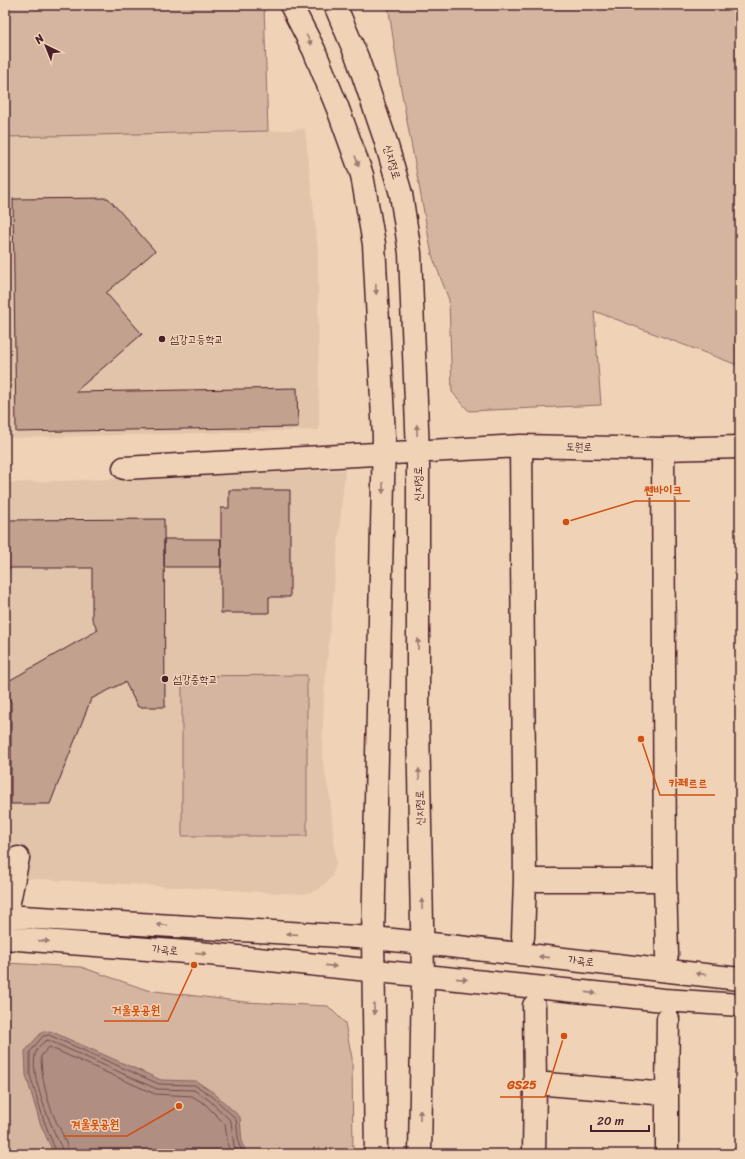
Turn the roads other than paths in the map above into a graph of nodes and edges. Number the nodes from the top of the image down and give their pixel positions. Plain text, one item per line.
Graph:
1 (291, 5) edge
2 (335, 5) edge
3 (521, 446) junction
4 (740, 447) edge
5 (663, 449) junction
6 (418, 452) junction
7 (383, 453) junction
8 (124, 468) dead end
9 (18, 858) dead end
10 (524, 880) junction
11 (665, 880) junction
12 (6, 916) edge
13 (523, 937) dead end
14 (5, 938) edge
15 (373, 938) junction
16 (423, 943) junction
17 (667, 955) dead end
18 (373, 970) junction
19 (423, 975) junction
20 (740, 979) edge
21 (740, 1005) edge
22 (534, 1006) dead end
23 (668, 1019) dead end
24 (535, 1083) junction
25 (667, 1094) junction
26 (376, 1154) edge
27 (420, 1154) edge
28 (534, 1154) edge
29 (667, 1154) edge

1 -> 7 street
6 -> 2 street, 신지정로
3 - 5 street, 도원로
3 - 6 street, 도원로
3 - 10 street
4 - 5 street, 도원로
5 - 11 street
6 - 7 street, 도원로
16 -> 6 street, 신지정로
7 - 8 street, 도원로
7 -> 15 street
9 - 12 street
10 - 11 street
10 - 13 street
11 - 17 street
15 -> 12 street
14 -> 18 street, 가곡로
15 - 16 street, 가곡로
15 - 18 street
16 - 19 street, 신지정로
20 -> 16 street, 가곡로
18 - 19 street, 가곡로
18 -> 26 street
19 -> 21 street
27 -> 19 street, 신지정로
22 - 24 street
23 - 25 street
24 - 25 street
24 - 28 street
25 - 29 street

